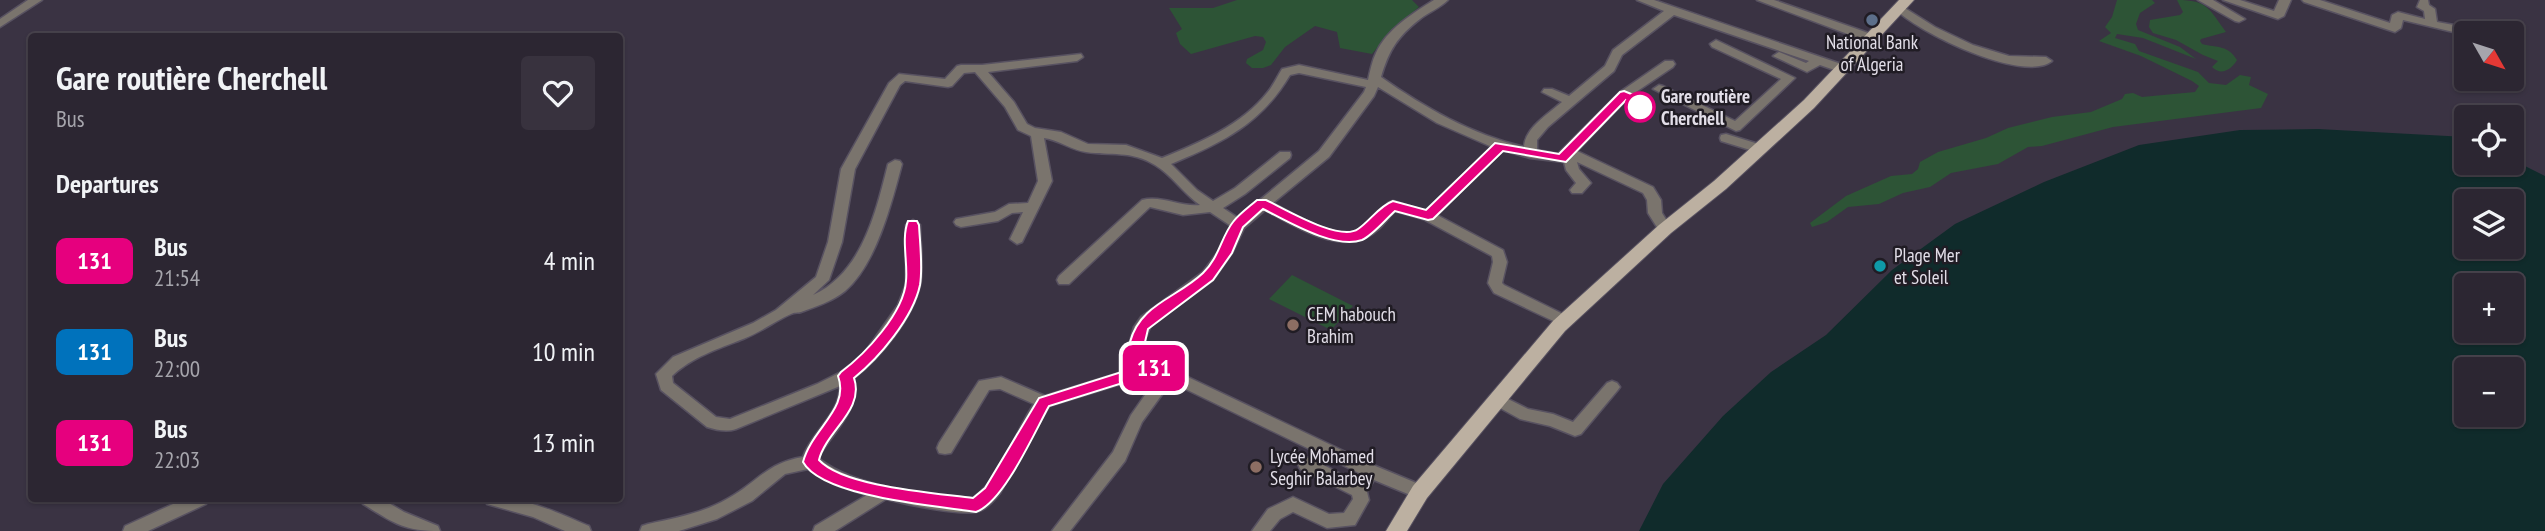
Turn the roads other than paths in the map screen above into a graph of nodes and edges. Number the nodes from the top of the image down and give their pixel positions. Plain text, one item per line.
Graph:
1 (36, 0) edge
2 (1442, 0) edge
3 (1643, 0) edge
4 (1763, 0) edge
5 (2229, 0) edge
6 (2285, 0) edge
7 (2308, 0) edge
8 (2212, 1) edge
9 (2424, 2) dead end
10 (1900, 3) edge
11 (1674, 10) junction
12 (2239, 19) dead end
13 (0, 24) edge
14 (2432, 24) junction
15 (2454, 28) edge
16 (1872, 39) junction
17 (1748, 43) dead end
18 (1716, 44) dead end
19 (1077, 57) dead end
20 (1819, 61) junction
21 (2046, 61) dead end
22 (1669, 64) dead end
23 (982, 69) junction
24 (1843, 69) junction
25 (1374, 82) junction
26 (1659, 89) dead end
27 (1548, 92) dead end
28 (1624, 95) junction
29 (1570, 101) junction
30 (1640, 107) dead end
31 (1736, 127) junction
32 (1037, 133) junction
33 (1726, 138) dead end
34 (1500, 146) junction
35 (1755, 147) junction
36 (1530, 154) junction
37 (1285, 155) dead end
38 (1571, 157) junction
39 (1162, 163) junction
40 (895, 164) dead end
41 (1577, 190) dead end
42 (1262, 203) junction
43 (1033, 207) junction
44 (1214, 209) junction
45 (1428, 216) junction
46 (961, 222) dead end
47 (913, 225) dead end
48 (1238, 225) junction
49 (1665, 229) junction
50 (1017, 239) dead end
51 (1064, 279) dead end
52 (782, 314) junction
53 (1564, 321) junction
54 (1162, 371) junction
55 (846, 376) junction
56 (1612, 387) dead end
57 (1496, 400) junction
58 (1044, 402) junction
59 (945, 449) dead end
60 (811, 462) junction
61 (1306, 464) dead end
62 (1371, 472) junction
63 (1359, 491) junction
64 (885, 492) junction
65 (1420, 492) junction
66 (194, 502) edge
67 (374, 502) edge
68 (504, 502) edge
69 (131, 531) edge
70 (432, 531) edge
71 (583, 531) edge
72 (648, 531) edge
73 (821, 531) edge
74 (1060, 531) edge
75 (1260, 531) edge
76 (1396, 531) edge

1 - 13 street
2 - 25 street
3 - 11 street
4 - 16 street
5 - 6 street
7 - 14 street
8 - 12 street
9 - 14 street
10 - 16 main road
10 - 21 street
11 - 20 street
11 - 29 street
14 - 15 street
16 - 24 main road
17 - 20 street
18 - 31 street
19 - 23 street
20 - 24 street
22 - 28 street
23 - 32 street
23 - 52 street
24 - 35 main road
25 - 34 street
25 - 39 street
25 - 42 street
26 - 31 street
27 - 29 street
28 - 30 street
28 - 38 street
29 - 36 street
31 - 35 street
32 - 39 street
32 - 43 street
33 - 35 street
34 - 36 street
34 - 45 street
35 - 49 main road
36 - 38 street
37 - 44 street
38 - 41 street
38 - 49 street
39 - 44 street
40 - 52 street
42 - 45 street
42 - 48 street
43 - 46 street
43 - 50 street
44 - 48 street
44 - 51 street
45 - 53 street
47 - 55 street
48 - 54 street
49 - 53 main road
52 - 55 street
53 - 57 main road
54 - 58 street
54 - 62 street
54 - 74 street
55 - 60 street
56 - 57 street
57 - 65 main road
58 - 59 street
58 - 64 street
60 - 64 street
60 - 72 street
61 - 63 street
62 - 63 street
62 - 65 street
63 - 75 street
64 - 73 street
65 - 76 main road
66 - 69 street
67 - 70 street
68 - 71 street

